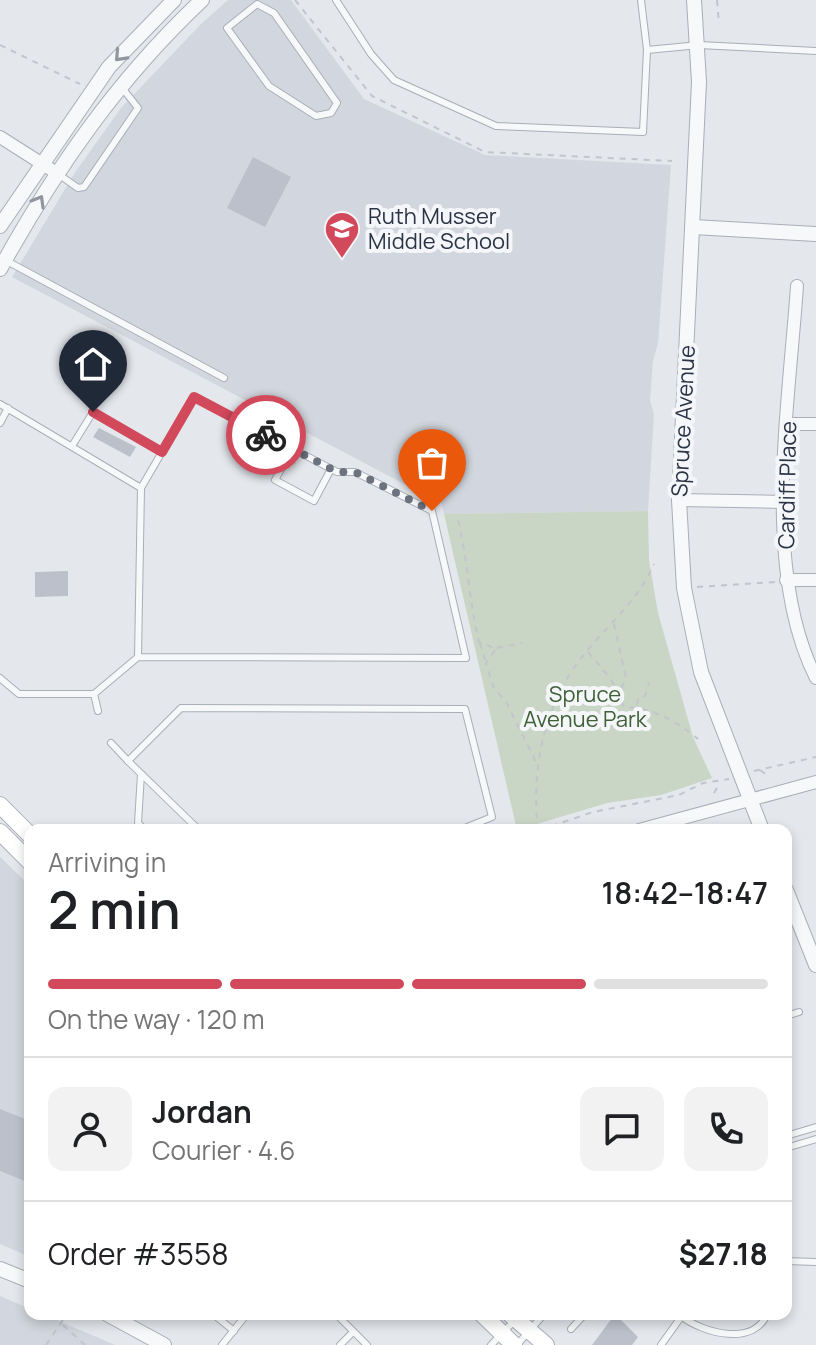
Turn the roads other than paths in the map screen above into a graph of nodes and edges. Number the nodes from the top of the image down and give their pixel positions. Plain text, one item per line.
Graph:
1 (174, 0) edge
2 (202, 0) edge
3 (336, 0) edge
4 (641, 0) edge
5 (694, 0) edge
6 (256, 2) edge
7 (699, 45) junction
8 (647, 50) junction
9 (816, 51) edge
10 (121, 86) junction
11 (0, 137) edge
12 (40, 162) junction
13 (55, 172) junction
14 (0, 226) edge
15 (693, 227) junction
16 (816, 234) edge
17 (2, 264) edge
18 (797, 286) dead end
19 (224, 378) dead end
20 (0, 404) edge
21 (8, 408) junction
22 (0, 423) edge
23 (788, 424) junction
24 (816, 424) edge
25 (72, 446) junction
26 (292, 449) junction
27 (162, 452) junction
28 (331, 469) junction
29 (141, 488) junction
30 (679, 500) junction
31 (784, 502) junction
32 (786, 580) junction
33 (816, 580) edge
34 (138, 657) junction
35 (0, 678) edge
36 (816, 678) edge
37 (94, 694) junction
38 (98, 711) dead end
39 (111, 743) dead end
40 (128, 761) junction
41 (141, 774) junction
42 (816, 782) edge
43 (749, 799) junction
44 (0, 805) edge
45 (139, 824) edge
46 (193, 824) edge
47 (475, 824) edge
48 (660, 824) edge
49 (759, 824) edge
50 (24, 829) edge
51 (0, 832) edge
52 (24, 856) edge
53 (792, 905) edge
54 (816, 965) edge
55 (799, 1012) dead end
56 (792, 1014) edge
57 (816, 1127) edge
58 (792, 1134) edge
59 (816, 1139) edge
60 (792, 1146) edge
61 (792, 1261) edge
62 (816, 1262) edge
63 (0, 1269) edge
64 (24, 1279) edge
65 (118, 1320) edge
66 (220, 1320) edge
67 (242, 1320) edge
68 (342, 1320) edge
69 (487, 1320) edge
70 (514, 1320) edge
71 (520, 1320) edge
72 (539, 1320) edge
73 (579, 1320) edge
74 (677, 1320) edge
75 (688, 1320) edge
76 (765, 1320) edge
77 (571, 1329) dead end
78 (234, 1331) junction
79 (530, 1331) junction
80 (353, 1332) junction
81 (506, 1342) edge
82 (751, 1342) dead end
83 (726, 1343) dead end
84 (164, 1345) edge
85 (222, 1345) edge
86 (340, 1345) edge
87 (367, 1345) edge
88 (546, 1345) edge
89 (661, 1345) edge

1 -> 12 street
2 - 10 street
3 - 8 lane
4 - 8 lane
5 - 7 street, Spruce Avenue
6 - 6 lane
7 - 8 lane
7 - 9 lane
7 - 15 street, Spruce Avenue
10 - 13 street
10 - 13 lane
11 - 12 street
12 - 13 street
12 - 14 street
17 -> 13 street
15 - 16 street
15 - 30 street, Spruce Avenue
17 - 19 lane
18 - 23 street, Cardiff Place
20 - 21 lane
21 - 22 lane
21 - 25 lane
23 - 24 street
23 - 31 street, Cardiff Place
25 - 27 lane
25 - 29 lane
26 - 27 lane
26 - 28 lane
26 - 28 lane
27 - 29 lane
28 - 34 lane
29 - 34 lane
30 - 31 street
30 - 43 street, Spruce Avenue
31 - 32 street, Cardiff Place
32 - 33 street
32 - 36 street, Cardiff Place
34 - 37 lane
35 - 37 lane
37 - 38 lane
39 - 40 lane
40 - 41 lane
40 - 47 lane
41 - 45 lane
41 - 46 lane
42 - 43 street
43 - 48 street
43 - 49 street, Spruce Avenue
44 - 50 main road
51 - 52 main road
53 - 54 street
55 - 56 lane
57 - 58 lane
59 - 60 lane
61 - 62 lane
63 - 64 street
65 - 84 street
66 - 78 lane
67 - 78 lane
68 - 80 lane
69 - 81 main road
70 - 81 lane
71 - 79 main road
72 - 79 lane
73 - 77 lane
74 - 89 lane
75 - 83 lane
76 - 82 lane
78 - 85 lane
79 - 81 lane
79 - 88 main road
80 - 86 lane
80 - 87 lane

